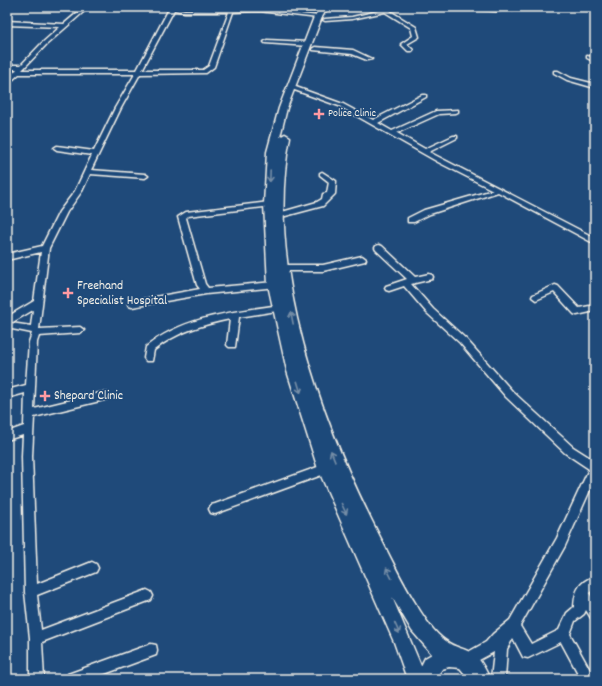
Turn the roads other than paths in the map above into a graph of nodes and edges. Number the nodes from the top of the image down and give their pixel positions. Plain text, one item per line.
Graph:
1 (87, 7) edge
2 (172, 7) edge
3 (332, 7) edge
4 (401, 7) edge
5 (451, 7) edge
6 (532, 7) edge
7 (244, 8) edge
8 (232, 9) junction
9 (387, 11) junction
10 (323, 15) edge
11 (7, 23) edge
12 (64, 26) junction
13 (267, 42) dead end
14 (311, 47) junction
15 (410, 50) dead end
16 (589, 57) dead end
17 (369, 59) dead end
18 (595, 60) edge
19 (7, 67) edge
20 (19, 70) junction
21 (139, 71) junction
22 (556, 72) dead end
23 (7, 83) edge
24 (595, 86) edge
25 (295, 88) junction
26 (424, 96) dead end
27 (456, 111) dead end
28 (373, 123) junction
29 (392, 133) junction
30 (455, 137) dead end
31 (57, 148) dead end
32 (424, 152) junction
33 (96, 153) junction
34 (88, 172) junction
35 (322, 174) dead end
36 (145, 176) dead end
37 (499, 190) junction
38 (269, 204) junction
39 (278, 216) junction
40 (411, 220) dead end
41 (579, 232) junction
42 (595, 232) edge
43 (595, 241) edge
44 (45, 248) junction
45 (379, 248) dead end
46 (7, 257) edge
47 (362, 259) dead end
48 (283, 268) junction
49 (429, 277) dead end
50 (409, 281) junction
51 (274, 285) junction
52 (389, 288) dead end
53 (206, 291) junction
54 (536, 297) dead end
55 (38, 303) junction
56 (132, 304) dead end
57 (280, 308) junction
58 (595, 308) edge
59 (235, 315) junction
60 (7, 321) edge
61 (7, 325) edge
62 (80, 330) dead end
63 (36, 332) junction
64 (232, 345) dead end
65 (150, 358) dead end
66 (31, 388) junction
67 (7, 394) edge
68 (104, 396) dead end
69 (29, 414) junction
70 (28, 429) junction
71 (7, 436) edge
72 (595, 467) edge
73 (326, 469) junction
74 (215, 509) dead end
75 (92, 568) dead end
76 (595, 582) edge
77 (31, 592) junction
78 (582, 592) junction
79 (147, 596) dead end
80 (595, 614) edge
81 (512, 625) junction
82 (563, 634) junction
83 (36, 638) junction
84 (151, 650) dead end
85 (461, 659) junction
86 (37, 679) edge
87 (73, 679) edge
88 (417, 679) edge
89 (425, 679) edge
90 (480, 679) edge
91 (498, 679) edge
92 (588, 679) edge

1 - 12 street
2 - 8 street
2 - 21 street
3 - 10 main road
4 - 9 street
5 - 6 street
7 - 8 street
7 - 10 street
8 - 21 street
9 - 10 street
9 - 15 street
10 - 14 main road
11 - 12 street
12 - 20 street
13 - 14 street
14 - 17 street
14 - 25 main road
16 - 18 street
19 - 20 street
20 - 21 street
20 - 23 street
21 - 33 street
22 - 24 street
25 - 28 street
25 -> 38 main road
25 - 39 main road
26 - 28 street
27 - 29 street
28 - 29 street
29 - 32 street
30 - 32 street
31 - 33 street
32 - 37 street
33 - 34 street
34 - 36 street
34 - 44 street
35 - 39 street
37 - 40 street
37 - 41 street
38 - 51 main road
38 - 53 street
39 - 48 main road
41 - 42 street
41 - 43 street
44 - 46 street
44 - 55 street
45 - 50 street
47 - 48 street
85 -> 48 main road
49 - 50 street
50 - 52 street
50 - 72 street
51 - 53 street
51 - 57 main road
53 - 56 street
54 - 58 street
55 - 60 street
55 - 63 street
57 - 59 street
57 -> 73 main road
59 - 64 street
59 - 65 street
61 - 63 street
62 - 63 street
63 - 66 street
66 - 67 street
66 - 69 street
68 - 69 street
69 - 70 street
70 - 71 street
70 - 77 street
72 - 81 street
73 - 74 street
73 -> 88 main road
75 - 77 street
76 - 78 street
77 - 83 street
78 - 80 street
78 - 82 street
79 - 83 street
81 - 82 street
81 - 85 street
81 - 91 street
82 - 92 street
83 - 86 street
84 - 87 street
85 - 89 main road
85 - 90 main road

